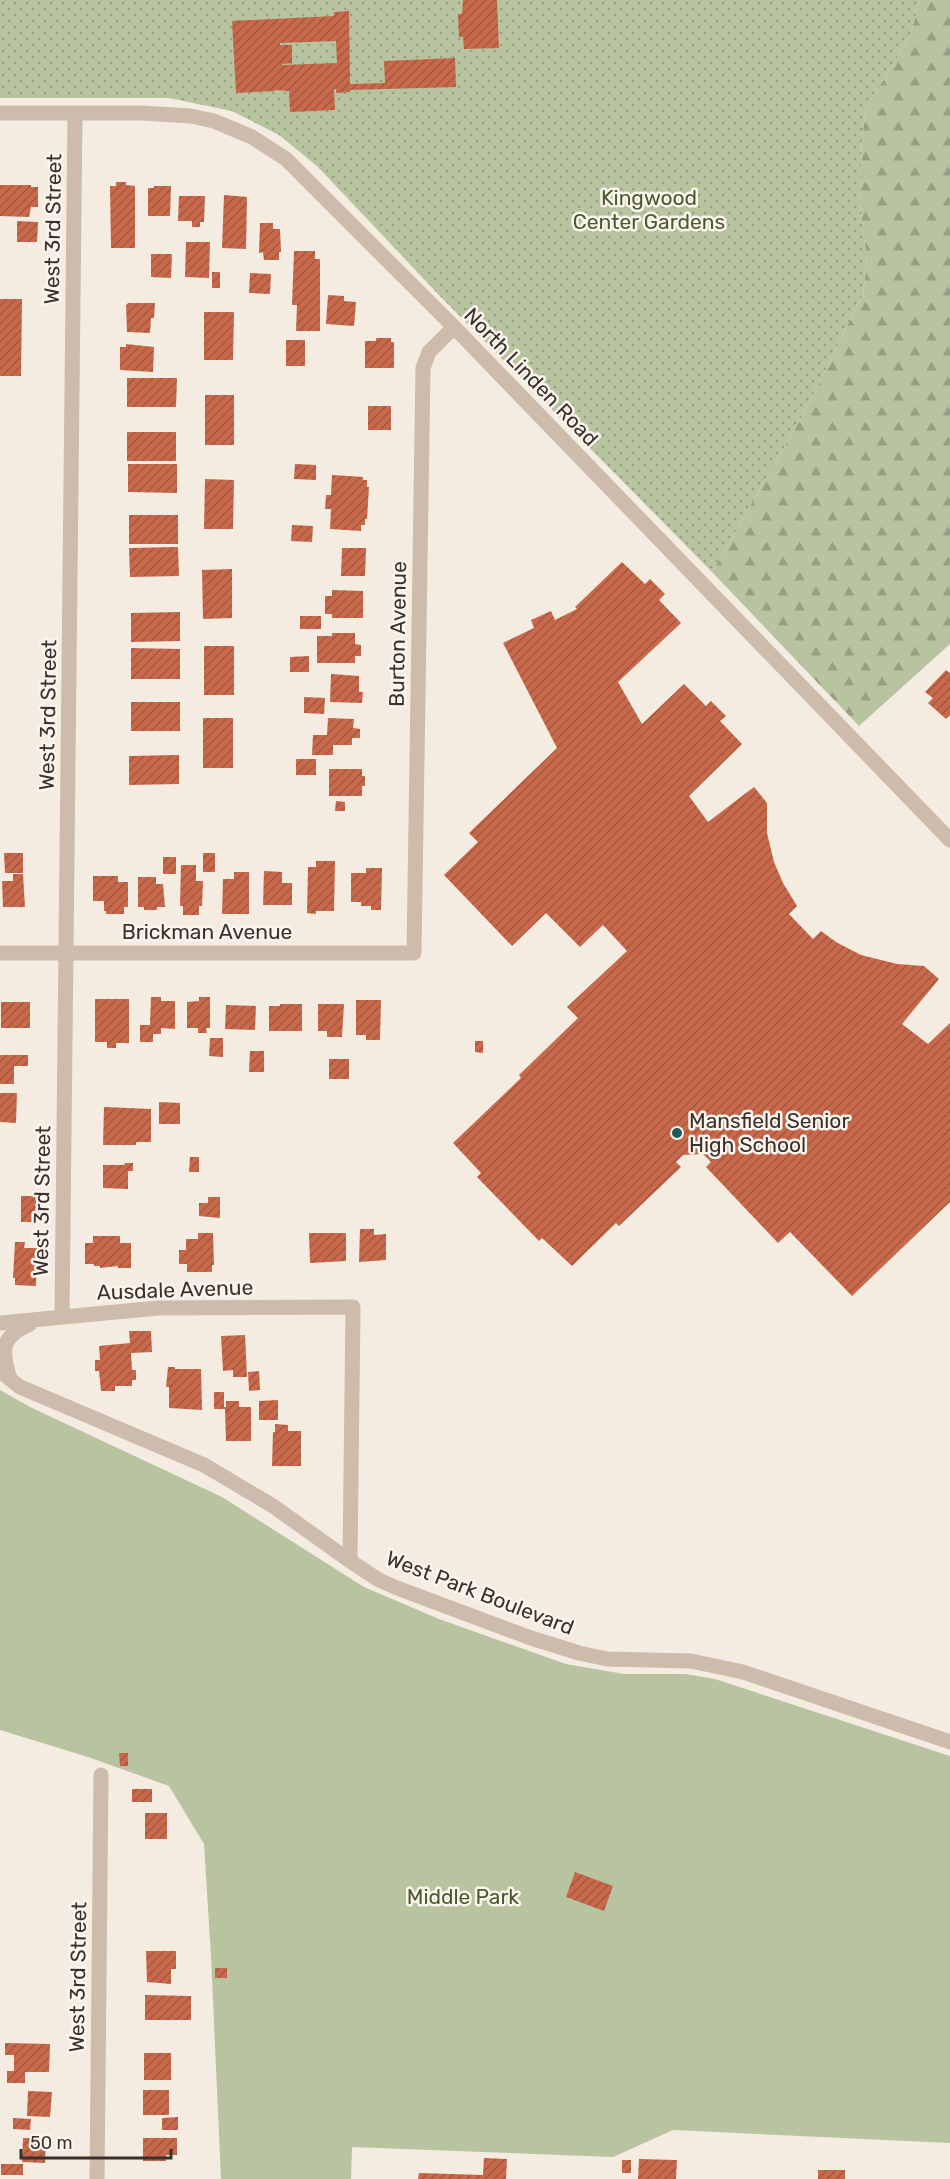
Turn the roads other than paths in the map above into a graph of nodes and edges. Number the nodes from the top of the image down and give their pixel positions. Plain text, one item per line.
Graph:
1 (0, 113) edge
2 (75, 113) junction
3 (454, 327) junction
4 (950, 840) edge
5 (414, 952) joint
6 (0, 953) edge
7 (66, 953) junction
8 (62, 1317) junction
9 (41, 1319) junction
10 (0, 1323) edge
11 (5, 1375) edge
12 (350, 1561) junction
13 (950, 1742) edge
14 (101, 1774) dead end
15 (97, 2179) edge

1 - 2 street, North Linden Road
2 - 3 street, North Linden Road
2 - 7 street, West 3rd Street
3 - 4 street, North Linden Road
3 - 5 street, Burton Avenue
5 - 7 street, Brickman Avenue
6 - 7 street, Brickman Avenue
7 - 8 street, West 3rd Street
8 - 9 street, Ausdale Avenue
8 - 12 street, Ausdale Avenue
9 - 10 street, Ausdale Avenue
9 - 11 street
11 - 12 street, West Park Boulevard
12 - 13 street, West Park Boulevard
14 - 15 street, West 3rd Street

